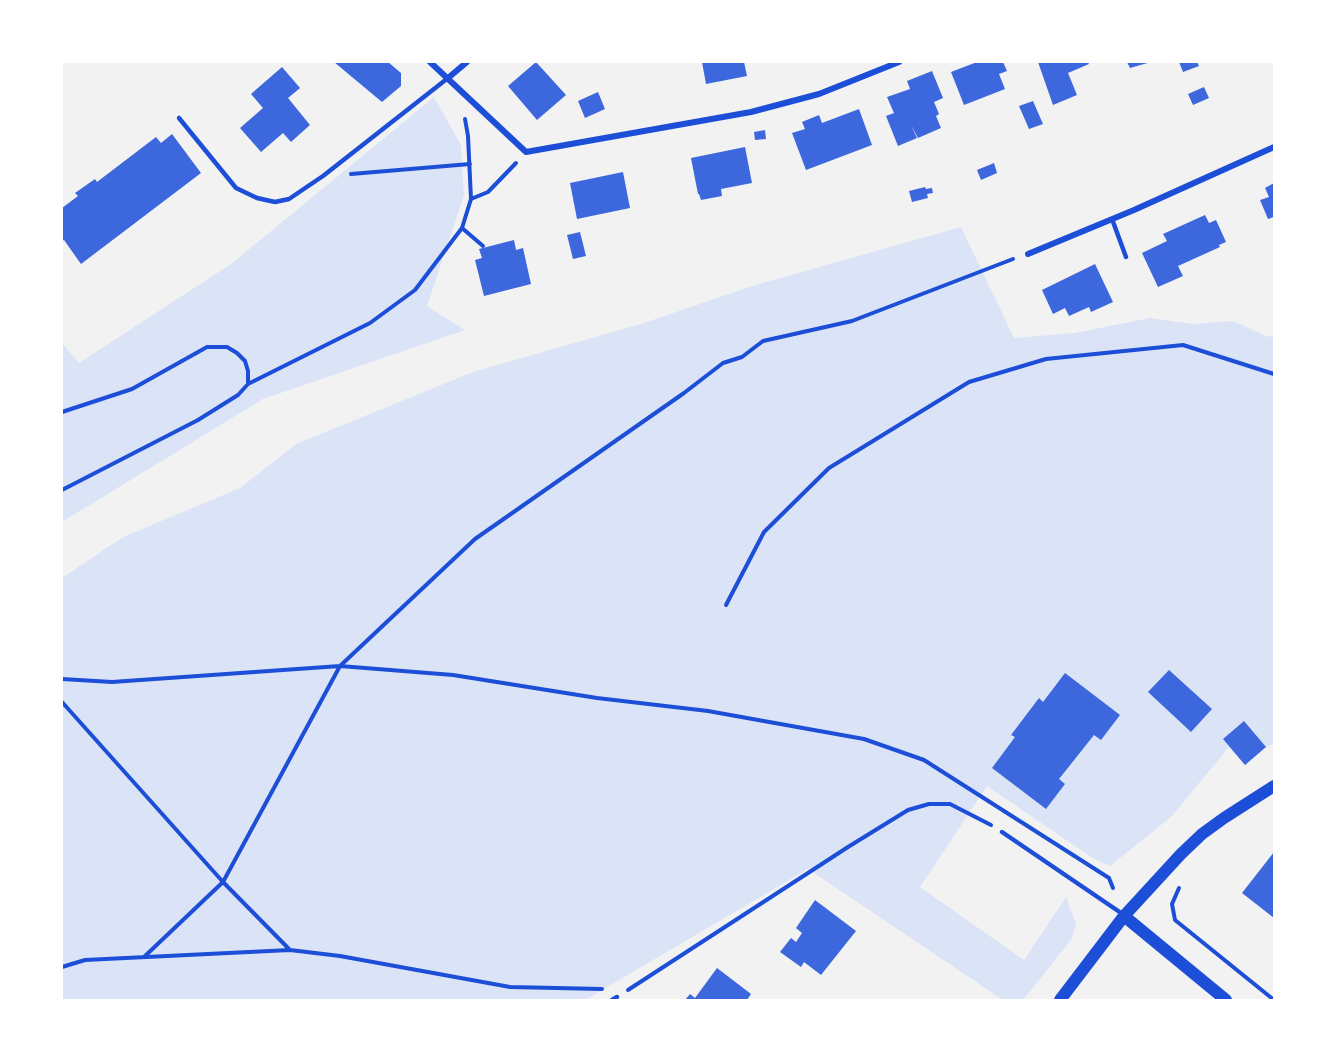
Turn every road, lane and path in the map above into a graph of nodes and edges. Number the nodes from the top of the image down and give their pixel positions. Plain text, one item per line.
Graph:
1 (430, 62) edge
2 (467, 62) edge
3 (898, 62) edge
4 (448, 78) junction
5 (460, 112) dead end
6 (179, 118) dead end
7 (1275, 147) edge
8 (526, 152) junction
9 (470, 164) junction
10 (323, 176) junction
11 (471, 200) junction
12 (1112, 219) junction
13 (462, 228) junction
14 (483, 246) dead end
15 (1028, 254) joint
16 (1126, 257) dead end
17 (1275, 374) edge
18 (248, 384) junction
19 (62, 412) edge
20 (62, 490) edge
21 (726, 604) dead end
22 (340, 666) junction
23 (62, 679) edge
24 (62, 702) edge
25 (1275, 786) edge
26 (1002, 832) joint
27 (1109, 878) dead end
28 (223, 882) junction
29 (1179, 888) dead end
30 (1124, 916) junction
31 (290, 950) junction
32 (144, 957) junction
33 (62, 967) edge
34 (614, 999) edge
35 (1060, 1000) edge
36 (1226, 1000) edge
37 (1274, 1000) edge

1 - 4 street
2 - 4 street
3 - 8 street
4 - 8 street
4 - 10 lane
5 - 9 path
6 - 10 lane
7 - 12 street
8 - 11 path
9 - 10 path
9 - 11 path
11 - 13 path
12 - 15 street
12 - 16 lane
13 - 14 path
13 - 18 path
15 - 22 path
17 - 21 path
18 - 19 path
18 - 20 path
22 - 23 path
22 - 27 path
22 - 28 path
24 - 28 path
25 - 30 main road
26 - 30 lane
26 - 34 path
28 - 31 path
28 - 32 path
29 - 37 path
30 - 35 main road
30 - 36 main road
31 - 32 path
31 - 34 path
32 - 33 path

